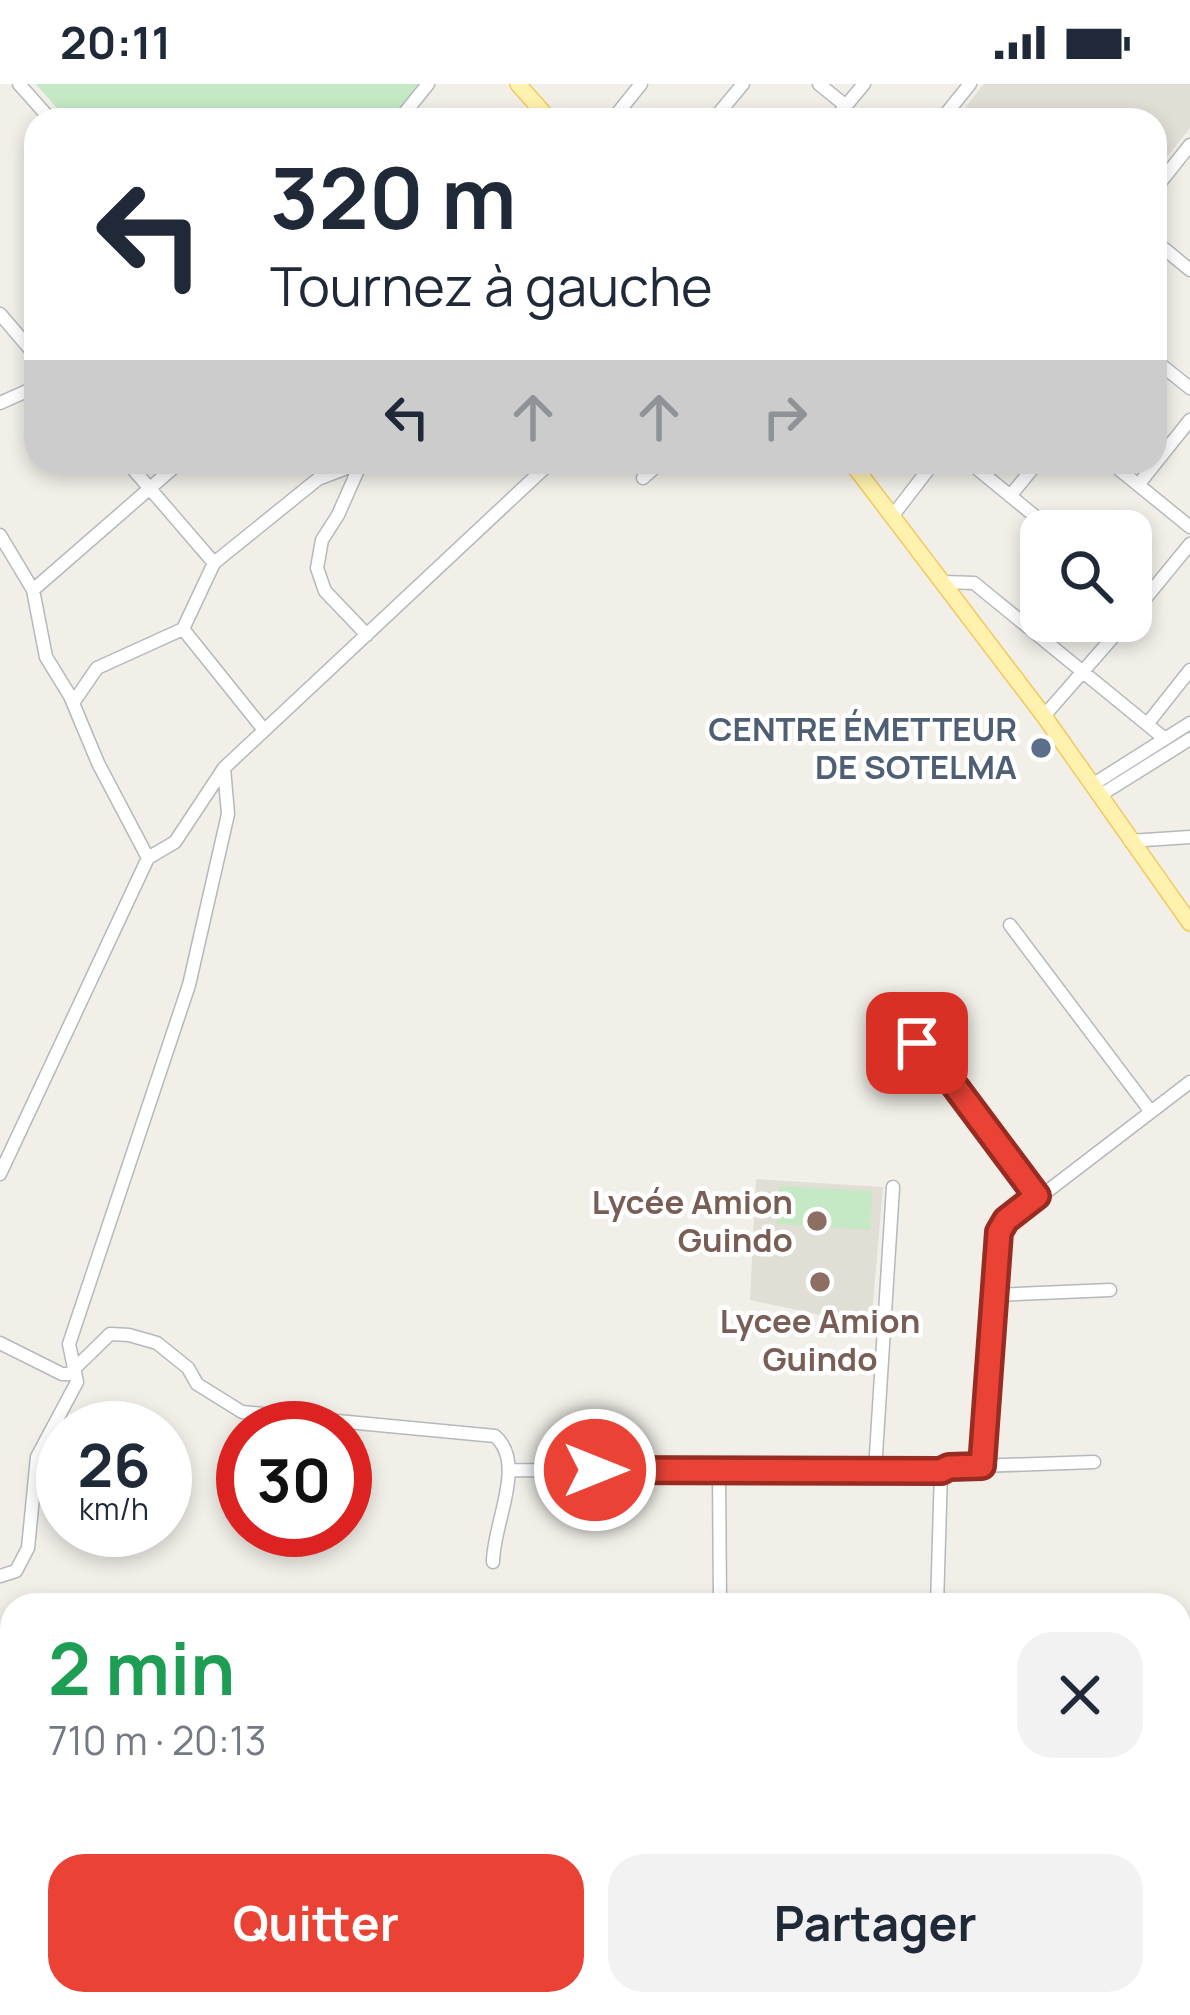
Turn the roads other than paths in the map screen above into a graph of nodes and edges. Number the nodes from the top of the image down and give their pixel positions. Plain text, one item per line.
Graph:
1 (19, 84) edge
2 (428, 84) edge
3 (518, 84) edge
4 (641, 84) edge
5 (743, 84) edge
6 (819, 84) edge
7 (864, 84) edge
8 (846, 106) joint
9 (40, 108) edge
10 (409, 108) edge
11 (539, 108) edge
12 (622, 108) edge
13 (723, 108) edge
14 (1190, 145) edge
15 (1167, 174) edge
16 (0, 314) edge
17 (24, 342) edge
18 (1190, 420) edge
19 (1167, 449) edge
20 (138, 474) edge
21 (166, 474) edge
22 (329, 474) edge
23 (356, 474) edge
24 (538, 474) edge
25 (648, 474) edge
26 (861, 474) edge
27 (925, 474) edge
28 (983, 474) edge
29 (1028, 474) edge
30 (1125, 474) edge
31 (1147, 474) edge
32 (644, 478) dead end
33 (1138, 485) junction
34 (150, 488) junction
35 (1010, 496) junction
36 (1027, 510) edge
37 (894, 514) junction
38 (1190, 526) edge
39 (0, 535) edge
40 (1190, 544) edge
41 (214, 563) junction
42 (943, 581) junction
43 (1152, 583) edge
44 (33, 590) junction
45 (183, 629) junction
46 (367, 634) junction
47 (1109, 642) edge
48 (1190, 670) edge
49 (1083, 674) junction
50 (73, 703) junction
51 (1044, 716) junction
52 (1148, 723) junction
53 (1190, 723) edge
54 (264, 730) junction
55 (1166, 739) junction
56 (1190, 739) edge
57 (224, 768) junction
58 (1096, 791) junction
59 (1190, 837) edge
60 (1130, 841) junction
61 (148, 859) junction
62 (1190, 923) edge
63 (1010, 925) dead end
64 (917, 1043) dead end
65 (1190, 1082) edge
66 (1150, 1112) junction
67 (0, 1174) edge
68 (893, 1187) dead end
69 (1037, 1196) junction
70 (1110, 1290) dead end
71 (995, 1295) junction
72 (0, 1343) edge
73 (75, 1366) junction
74 (1094, 1462) dead end
75 (982, 1466) junction
76 (512, 1470) junction
77 (719, 1470) junction
78 (875, 1470) junction
79 (941, 1471) junction
80 (493, 1562) dead end
81 (0, 1576) edge
82 (720, 1593) edge
83 (937, 1593) edge

1 - 9 street
2 - 10 street
3 - 11 main road
4 - 12 street
5 - 13 street
6 - 8 street
7 - 8 street
14 - 15 street
16 - 17 street
18 - 19 street
20 - 34 street
21 - 34 street
22 - 41 street
23 - 46 street
24 - 46 street
25 - 32 street
26 - 37 main road
27 - 37 street
28 - 35 street
29 - 35 street
30 - 33 street
31 - 33 street
33 - 38 street
34 - 41 street
34 - 44 street
35 - 36 street
37 - 42 main road
39 - 44 street
40 - 43 street
41 - 45 street
42 - 49 street
42 - 51 main road
44 - 50 street
45 - 50 street
45 - 54 street
46 - 54 street
47 - 49 street
48 - 52 street
49 - 51 street
49 - 52 street
50 - 61 street
51 - 58 main road
52 - 55 street
53 - 55 street
54 - 57 street
55 - 58 street
56 - 58 street
57 - 61 street
57 - 73 street
58 - 60 main road
59 - 60 street
60 - 62 main road
61 - 67 street
63 - 66 street
64 - 69 street
65 - 66 street
66 - 69 street
68 - 78 street
69 - 71 street
70 - 71 street
71 - 75 street
72 - 73 street
73 - 76 street
73 - 81 street
74 - 75 street
75 - 79 street
76 - 77 street
76 - 80 street
77 - 78 street
77 - 82 street
78 - 79 street
79 - 83 street

